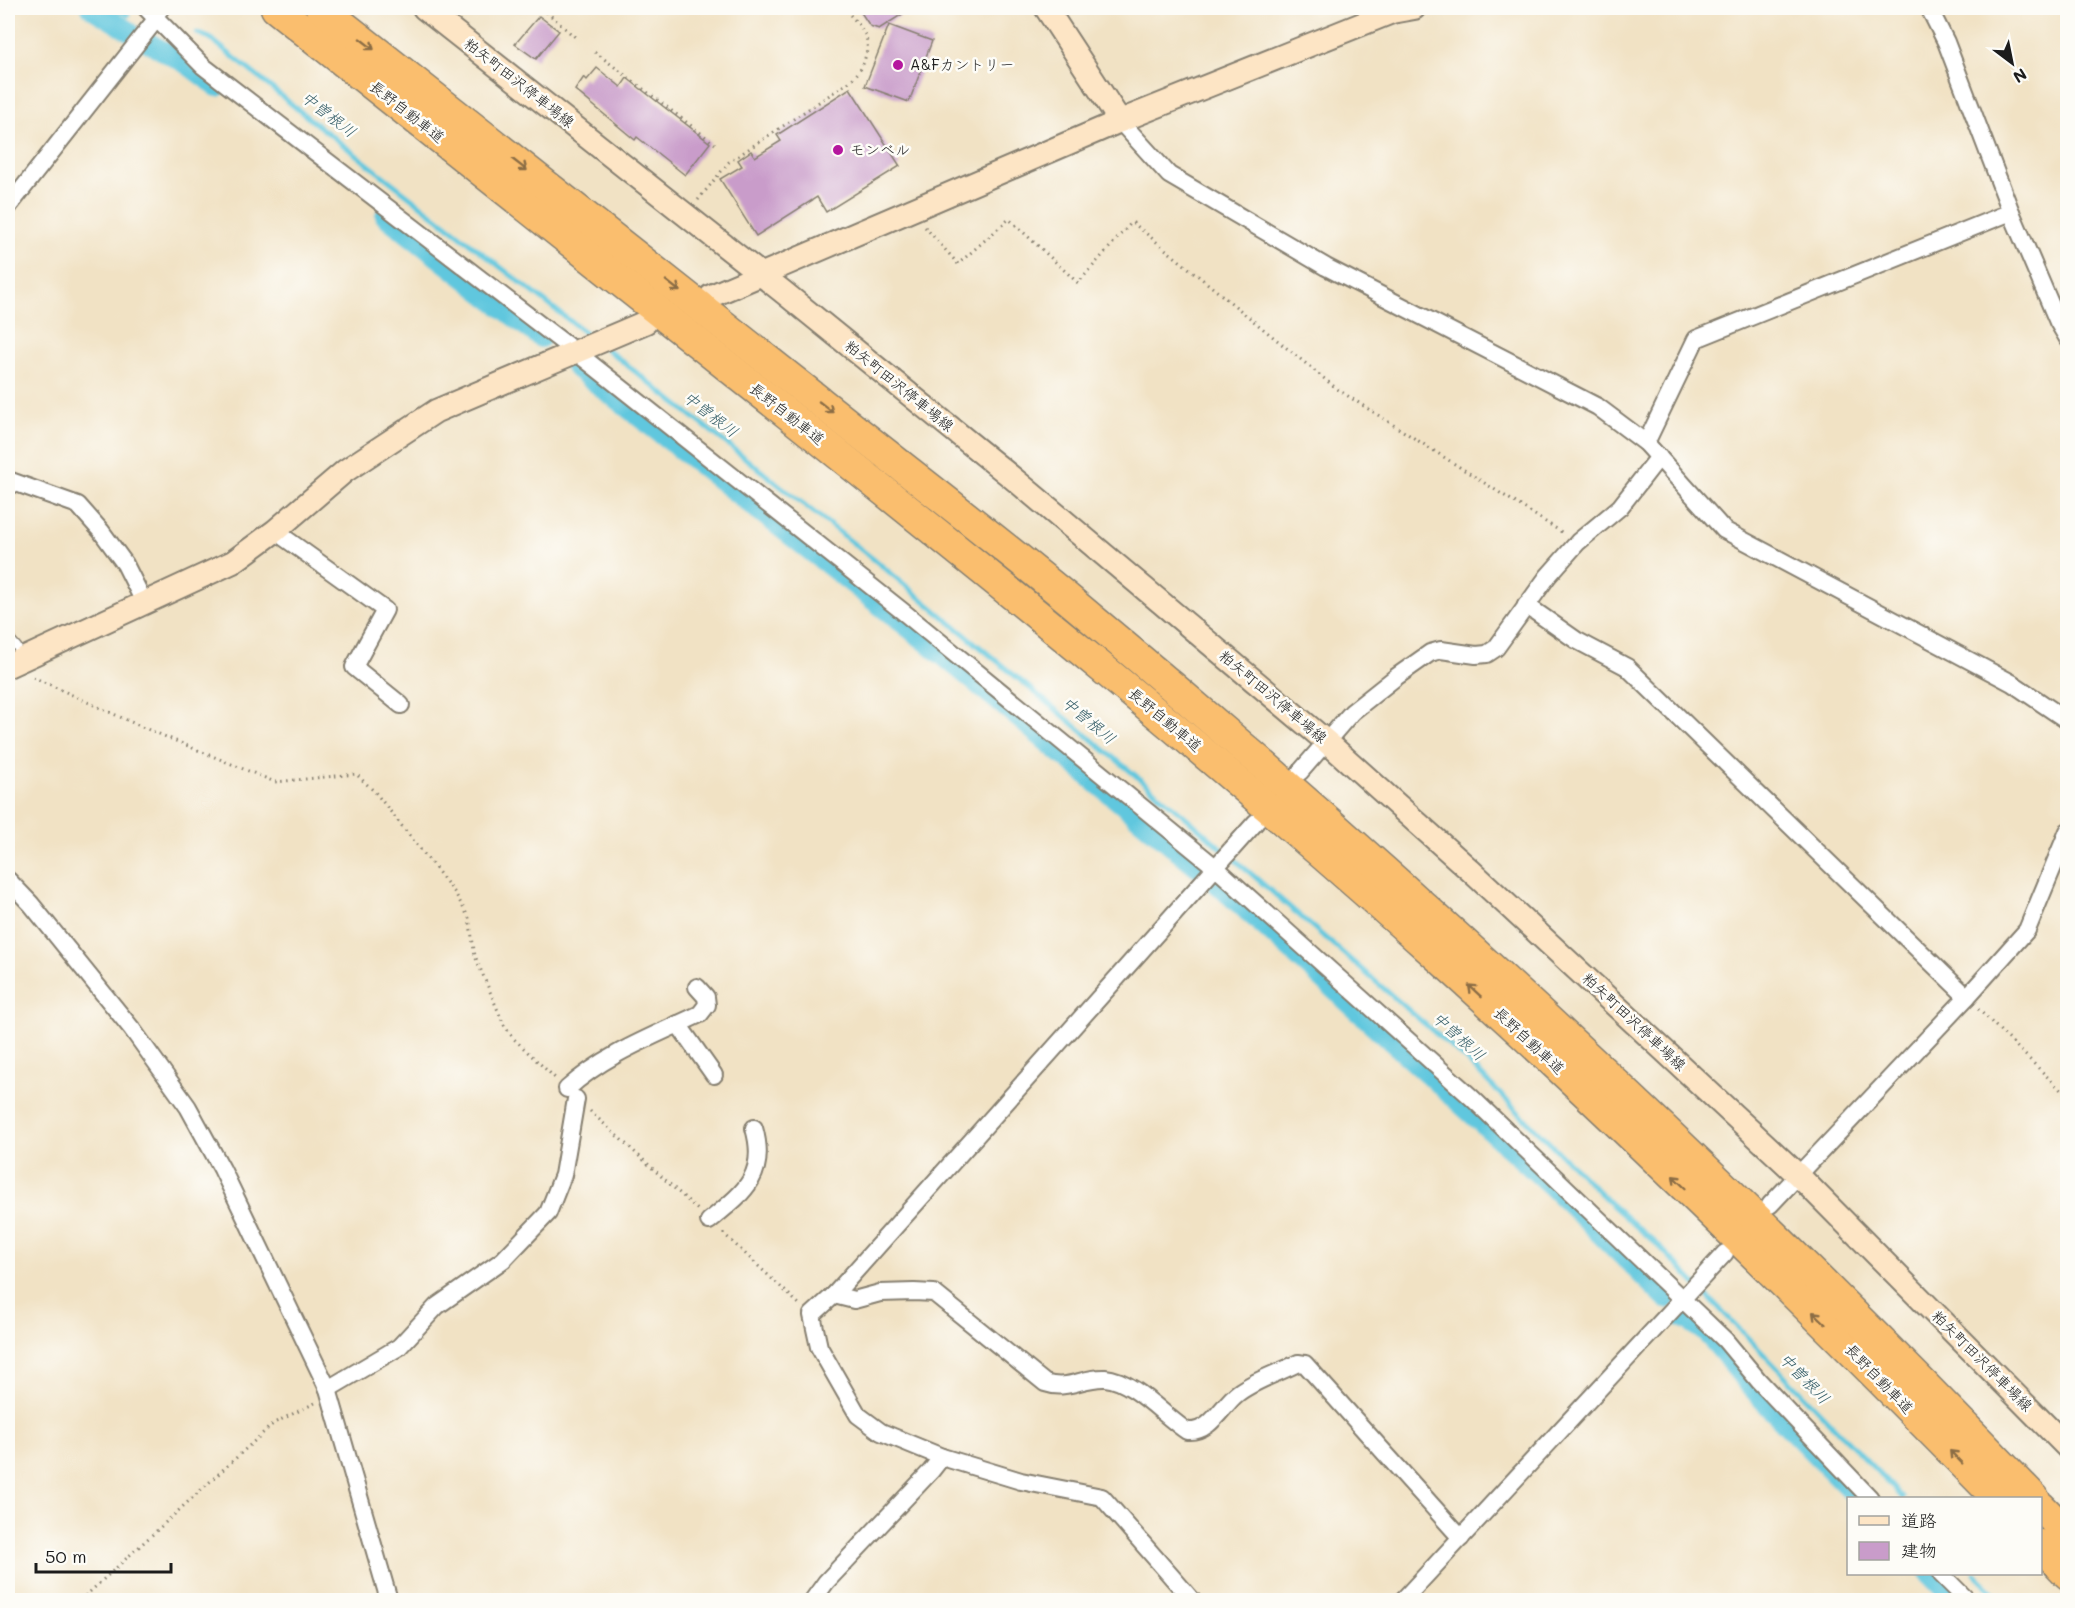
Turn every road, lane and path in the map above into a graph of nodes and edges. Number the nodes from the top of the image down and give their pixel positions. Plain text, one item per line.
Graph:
1 (276, 8) edge
2 (321, 8) edge
3 (424, 8) edge
4 (542, 8) edge
5 (844, 8) edge
6 (1046, 8) edge
7 (1929, 8) edge
8 (1399, 9) edge
9 (157, 11) edge
10 (575, 37) dead end
11 (595, 52) dead end
12 (1120, 121) junction
13 (715, 144) dead end
14 (694, 206) dead end
15 (8, 207) edge
16 (911, 212) junction
17 (2011, 212) junction
18 (761, 276) junction
19 (711, 296) dead end
20 (646, 322) dead end
21 (2067, 339) edge
22 (575, 351) junction
23 (1646, 443) junction
24 (1659, 457) junction
25 (8, 480) edge
26 (275, 531) junction
27 (1578, 542) junction
28 (145, 604) junction
29 (1526, 605) junction
30 (8, 637) edge
31 (15, 663) edge
32 (400, 705) dead end
33 (2067, 721) edge
34 (1327, 742) junction
35 (1300, 772) dead end
36 (1256, 822) dead end
37 (2067, 831) edge
38 (1215, 867) junction
39 (8, 880) edge
40 (697, 987) dead end
41 (1966, 997) junction
42 (678, 1024) junction
43 (714, 1075) dead end
44 (572, 1094) junction
45 (2067, 1097) edge
46 (754, 1128) dead end
47 (1799, 1176) junction
48 (1770, 1204) dead end
49 (709, 1221) junction
50 (1725, 1252) dead end
51 (834, 1294) junction
52 (1682, 1300) junction
53 (812, 1315) junction
54 (329, 1392) junction
55 (2067, 1448) edge
56 (942, 1457) junction
57 (1869, 1497) edge
58 (1995, 1497) edge
59 (2033, 1497) edge
60 (2042, 1508) edge
61 (2067, 1534) edge
62 (1461, 1538) junction
63 (2042, 1547) edge
64 (2067, 1574) edge
65 (1942, 1575) edge
66 (81, 1600) edge
67 (389, 1600) edge
68 (813, 1600) edge
69 (1192, 1600) edge
70 (1403, 1600) edge
71 (1966, 1600) edge

58 -> 1 highway, 長野自動車道
2 -> 59 highway, 長野自動車道
3 - 18 main road, 粕矢町田沢停車場線
4 - 10 path
5 - 14 path
6 - 12 main road
7 - 17 street
8 - 12 main road
9 - 15 street
9 - 22 street
11 - 13 path
12 - 16 main road
12 - 23 street
16 - 18 main road
16 - 27 path
17 - 21 street
17 - 23 street
18 - 19 main road
18 - 34 main road, 粕矢町田沢停車場線
20 - 22 main road
22 - 26 main road
22 - 38 street
23 - 24 street
24 - 27 street
24 - 33 street
25 - 28 street
26 - 28 main road
26 - 32 street
27 - 29 street
28 - 31 main road
29 - 34 street
29 - 41 street
30 - 31 lane
31 - 44 path
34 - 35 street
34 - 47 main road, 粕矢町田沢停車場線
36 - 38 street
37 - 41 street
38 - 51 street
38 - 52 street
39 - 54 street
40 - 42 street
41 - 45 path
41 - 47 street
42 - 43 street
42 - 44 street
44 - 49 path
44 - 54 street
46 - 49 street
47 - 48 street
47 - 55 main road, 粕矢町田沢停車場線
49 - 53 path
50 - 52 street
51 - 53 street
51 - 62 street
52 - 57 street
52 - 62 street
53 - 56 street
54 - 66 path
54 - 67 street
56 - 68 street
56 - 69 street
60 - 61 highway
62 - 70 street
63 - 64 highway
65 - 71 street

